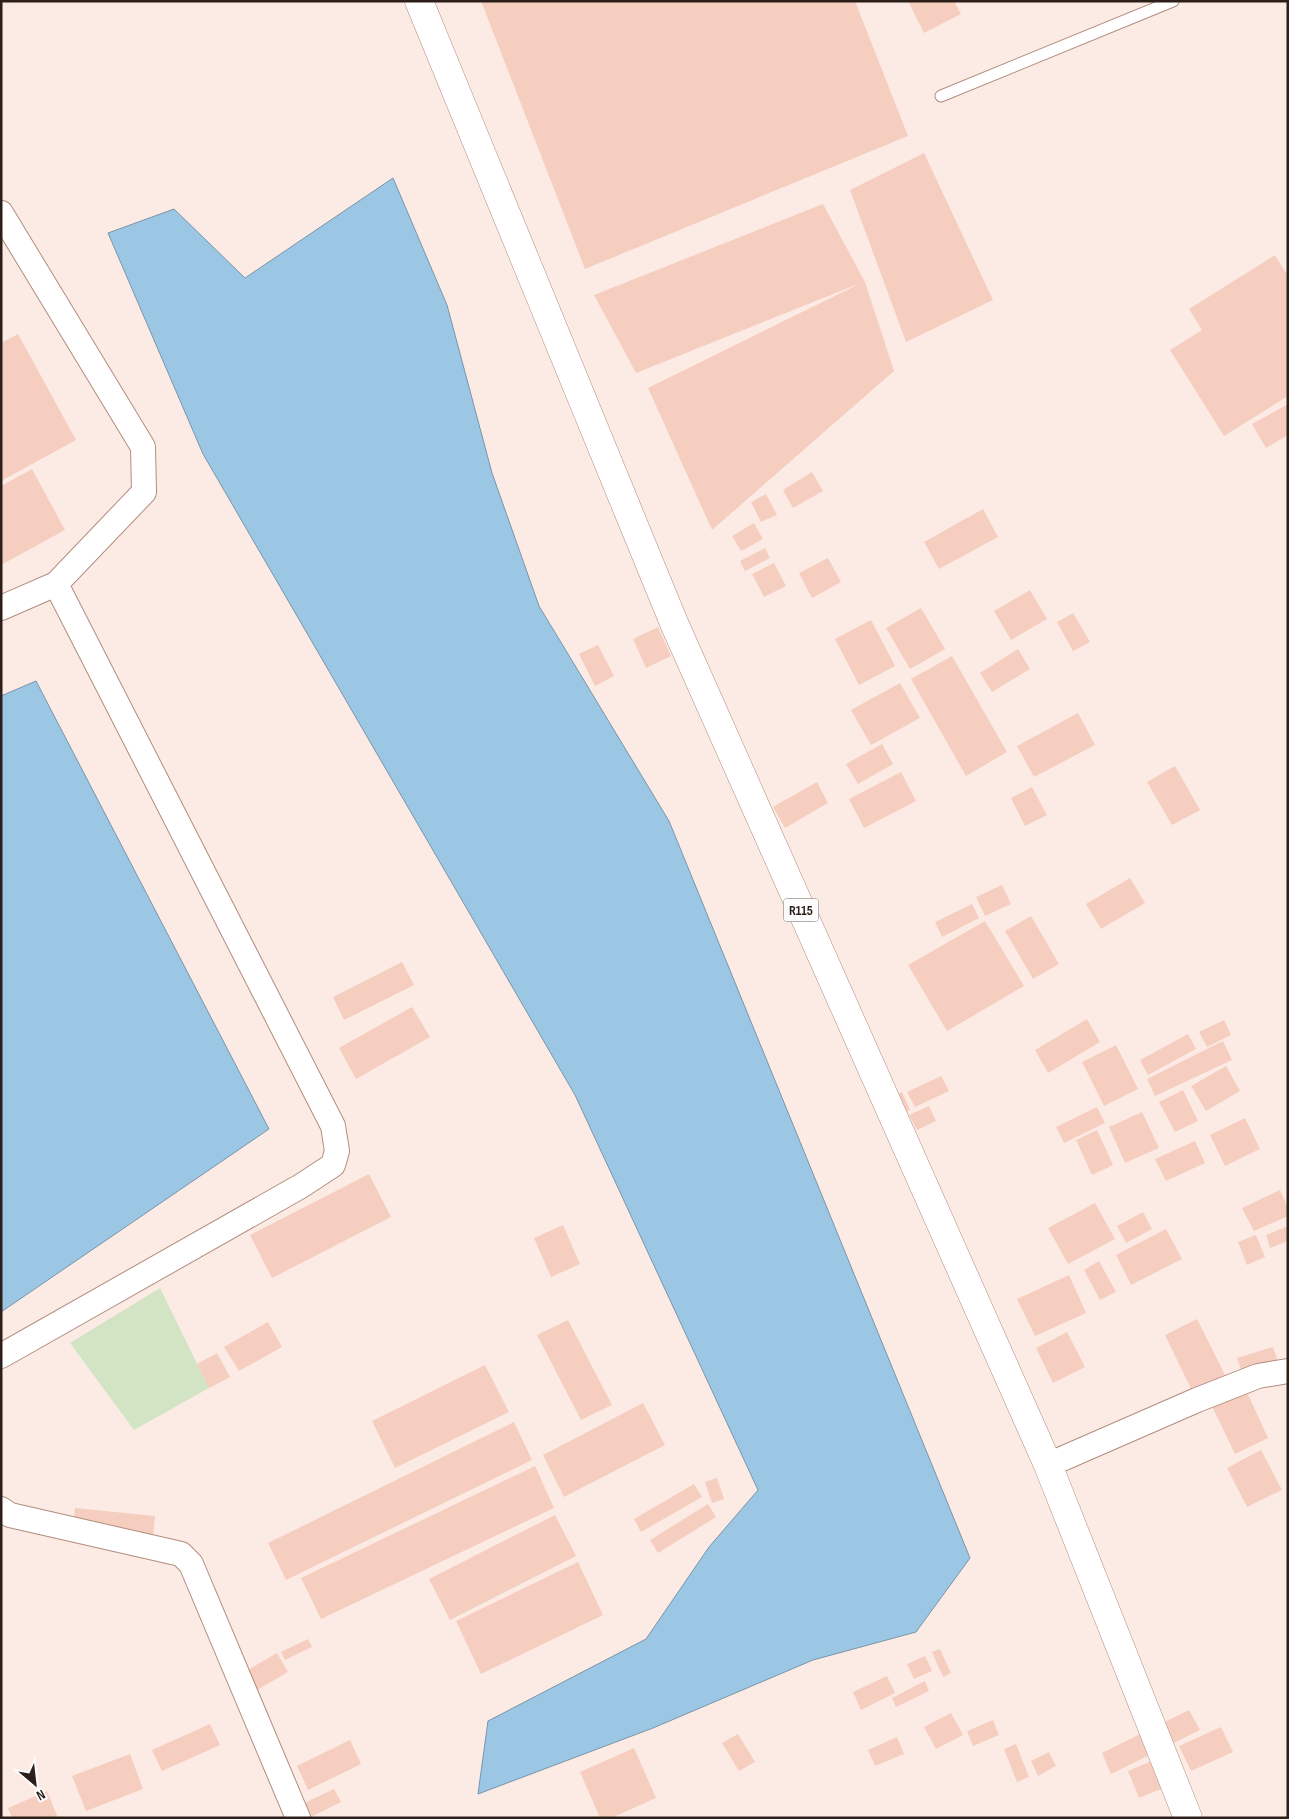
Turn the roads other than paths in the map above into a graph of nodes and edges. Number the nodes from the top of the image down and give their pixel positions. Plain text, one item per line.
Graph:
1 (418, 1) edge
2 (1173, 1) edge
3 (941, 96) dead end
4 (1, 213) edge
5 (56, 584) junction
6 (1, 608) edge
7 (1, 1356) edge
8 (1288, 1371) edge
9 (1048, 1465) junction
10 (1, 1509) edge
11 (298, 1818) edge
12 (1188, 1818) edge

1 - 9 main road, R115
2 - 3 lane
4 - 5 street
5 - 6 street
5 - 7 street
8 - 9 street
9 - 12 main road, R115
10 - 11 street

